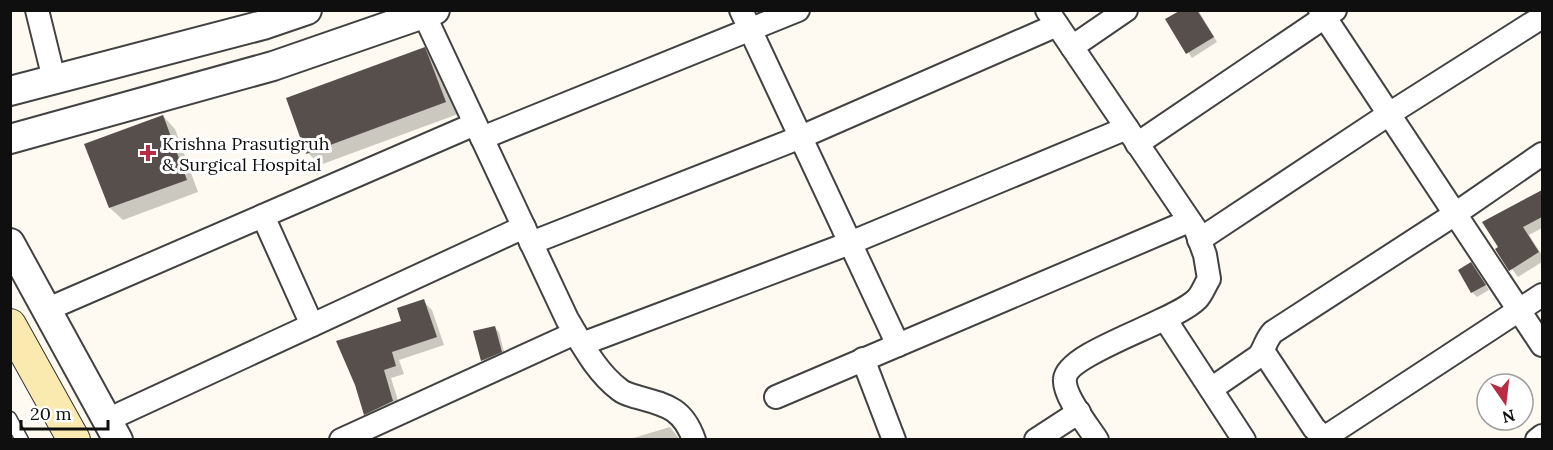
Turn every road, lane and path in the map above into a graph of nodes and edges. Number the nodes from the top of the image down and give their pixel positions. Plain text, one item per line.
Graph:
1 (37, 10) edge
2 (307, 10) edge
3 (741, 10) edge
4 (798, 10) edge
5 (1126, 10) edge
6 (427, 12) edge
7 (1326, 13) edge
8 (1542, 17) edge
9 (1052, 18) edge
10 (751, 31) junction
11 (1072, 48) junction
12 (54, 79) junction
13 (10, 91) edge
14 (1389, 114) junction
15 (479, 131) junction
16 (1132, 136) junction
17 (801, 137) junction
18 (10, 139) edge
19 (1542, 154) edge
20 (1455, 214) junction
21 (263, 216) junction
22 (1194, 230) junction
23 (528, 235) junction
24 (10, 243) edge
25 (850, 243) junction
26 (1542, 295) edge
27 (48, 309) junction
28 (1519, 310) junction
29 (1165, 319) junction
30 (10, 325) edge
31 (312, 325) junction
32 (579, 339) junction
33 (898, 345) junction
34 (1542, 345) edge
35 (1263, 351) junction
36 (863, 360) junction
37 (1211, 389) junction
38 (776, 397) dead end
39 (1079, 412) junction
40 (10, 418) edge
41 (112, 430) edge
42 (1542, 436) edge
43 (22, 440) edge
44 (74, 440) edge
45 (341, 440) edge
46 (694, 440) edge
47 (894, 440) edge
48 (1036, 440) edge
49 (1097, 440) edge
50 (1244, 440) edge
51 (1537, 440) edge

1 - 12 street
2 - 12 street
3 - 10 street
4 - 10 street
5 - 11 street
6 - 15 street
6 - 18 street
7 - 14 street
7 - 16 street
8 - 14 street
9 - 11 street
9 - 17 street
10 - 15 street
10 - 17 street
11 - 16 street
12 - 13 street
14 - 20 street
14 - 22 street
15 - 21 street
15 - 23 street
16 - 22 street
16 - 25 street
17 - 23 street
17 - 25 street
19 - 20 street
20 - 28 street
20 - 35 street
21 - 27 street
21 - 31 street
22 - 29 street
22 - 33 street
23 - 31 street
23 - 32 street
24 - 27 street
25 - 32 street
25 - 33 street
26 - 28 street
27 - 41 street
28 - 34 street
28 - 35 street
29 - 37 street
29 - 39 street
30 - 44 main road
31 - 41 street
32 - 45 street
32 - 46 street
33 - 36 street
35 - 37 street
36 - 38 street
36 - 47 street
37 - 50 street
39 - 48 street
39 - 49 street
40 - 43 lane
42 - 51 street

